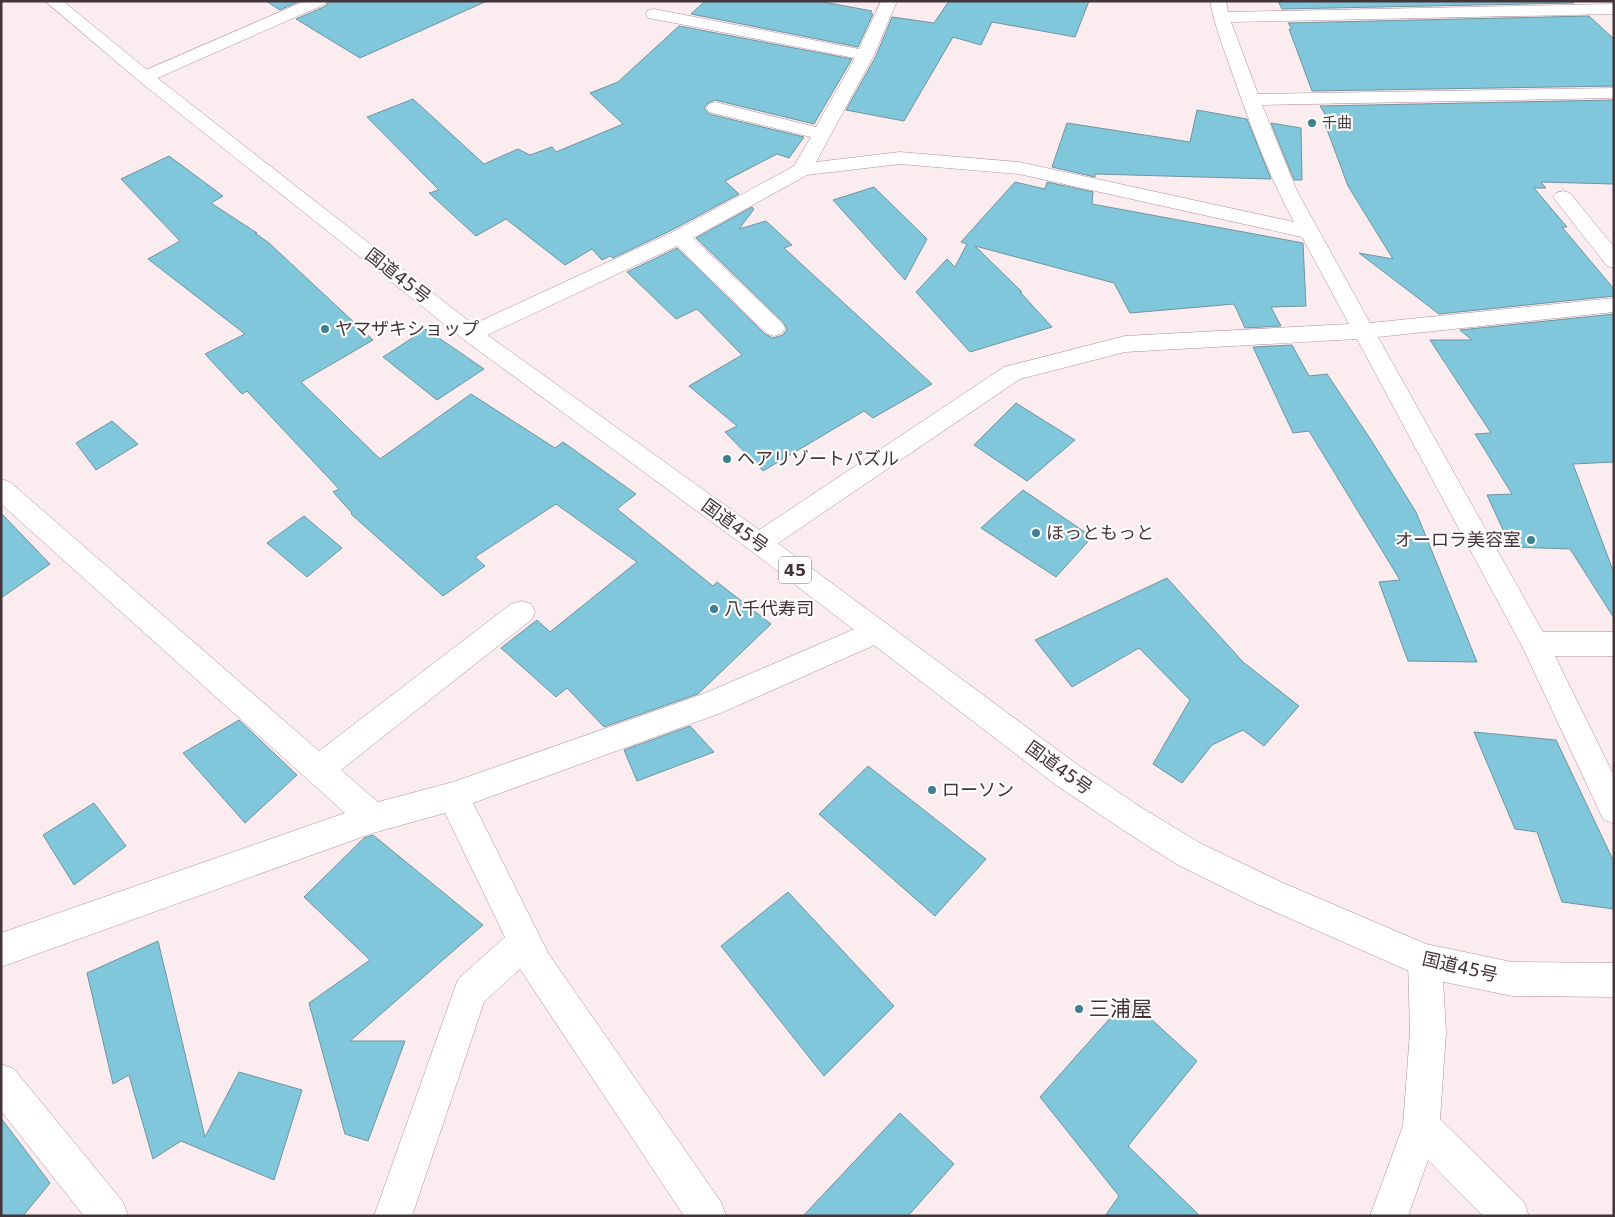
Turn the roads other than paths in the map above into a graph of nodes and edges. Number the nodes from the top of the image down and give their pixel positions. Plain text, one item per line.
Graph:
1 (53, 1) edge
2 (319, 1) edge
3 (889, 1) edge
4 (1220, 9) edge
5 (1614, 9) edge
6 (654, 14) dead end
7 (865, 55) junction
8 (145, 76) junction
9 (1614, 93) edge
10 (1251, 100) junction
11 (714, 108) dead end
12 (822, 134) junction
13 (802, 170) junction
14 (1563, 197) dead end
15 (1309, 232) junction
16 (680, 237) junction
17 (1614, 262) edge
18 (1614, 304) edge
19 (774, 328) dead end
20 (1364, 331) junction
21 (471, 334) junction
22 (5, 499) edge
23 (758, 542) junction
24 (521, 612) dead end
25 (876, 632) junction
26 (1534, 644) junction
27 (1614, 644) edge
28 (318, 769) junction
29 (453, 796) junction
30 (1614, 809) edge
31 (372, 818) junction
32 (525, 942) junction
33 (1, 950) edge
34 (1425, 962) junction
35 (1614, 980) edge
36 (1, 1082) edge
37 (1421, 1126) junction
38 (109, 1216) edge
39 (393, 1216) edge
40 (707, 1216) edge
41 (1389, 1216) edge
42 (1510, 1216) edge

1 - 8 main road, 国道45号 / 45
2 - 8 main road
3 - 7 main road
4 - 5 main road
4 - 10 main road
6 - 7 main road
7 - 12 main road
8 - 21 main road, 国道45号 / 45
9 - 10 main road
10 - 15 main road
11 - 12 main road
12 - 13 main road
13 - 15 main road
13 - 16 main road
14 - 17 main road
15 - 20 main road
16 - 19 main road
16 - 21 main road
18 - 20 main road
20 - 23 main road
20 - 26 main road
21 - 23 main road, 国道45号 / 45
22 - 28 main road
23 - 25 main road, 国道45号 / 45
24 - 28 main road
25 - 29 main road
25 - 34 main road, 国道45号 / 45
26 - 27 main road
26 - 30 main road
28 - 31 main road
29 - 31 main road
29 - 32 main road
31 - 33 main road
32 - 39 main road
32 - 40 main road
34 - 35 main road, 国道45号 / 45
34 - 37 main road
36 - 38 main road
37 - 41 main road
37 - 42 main road

